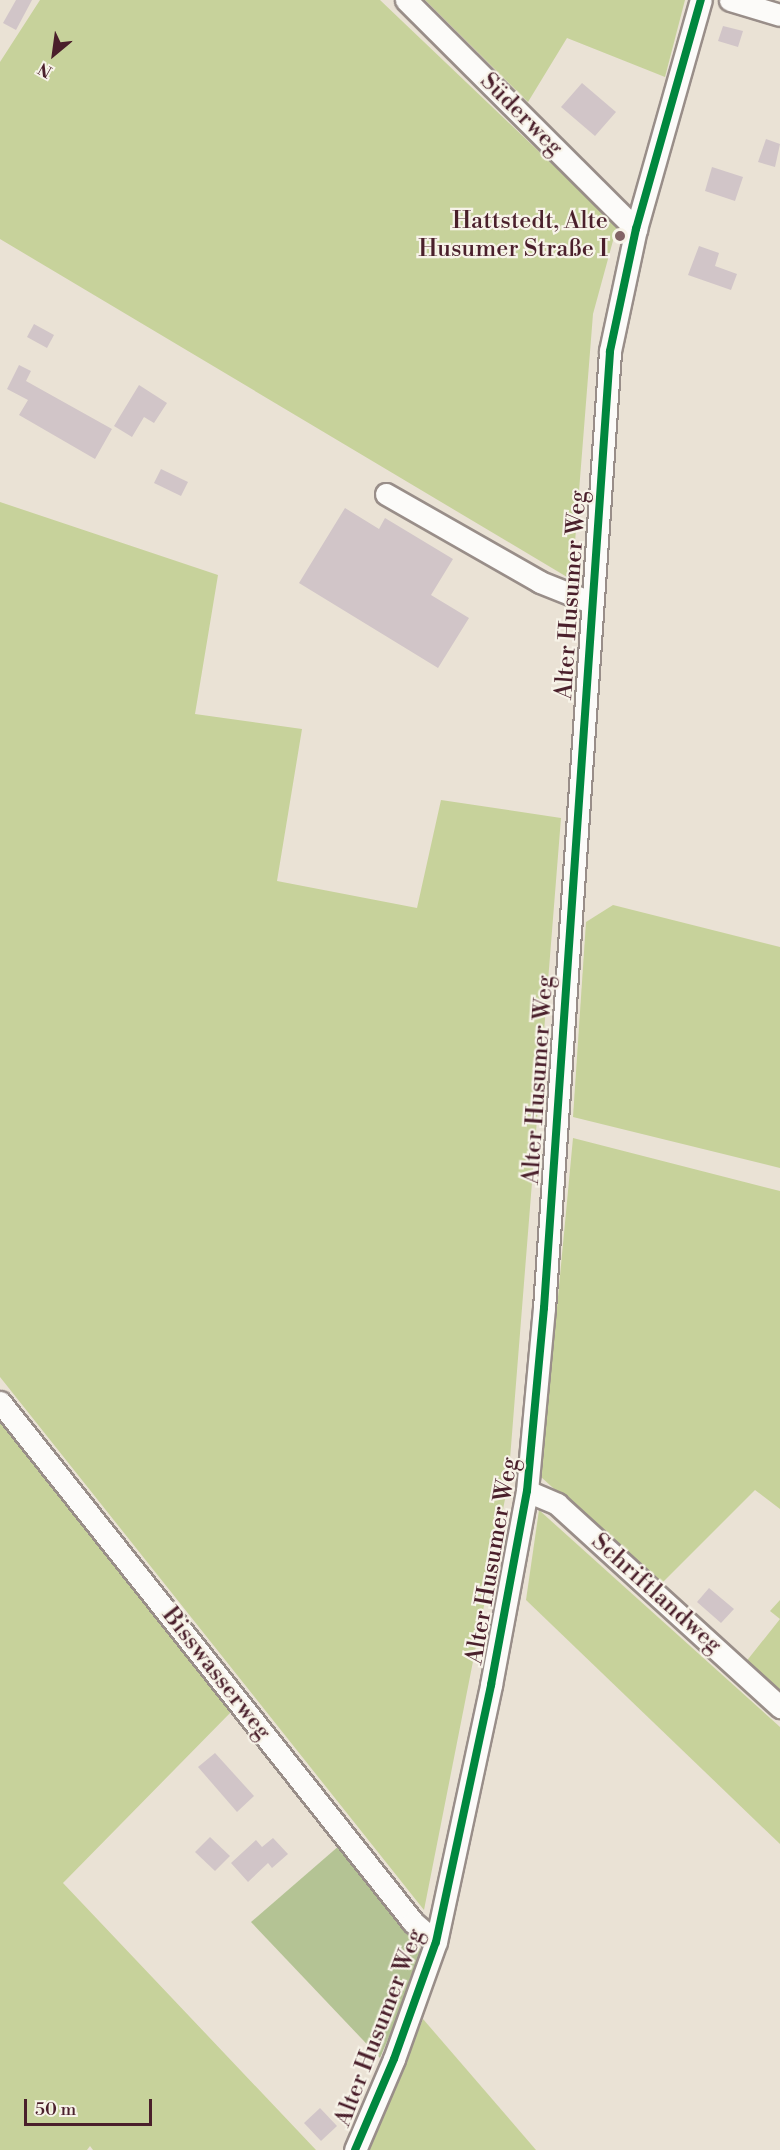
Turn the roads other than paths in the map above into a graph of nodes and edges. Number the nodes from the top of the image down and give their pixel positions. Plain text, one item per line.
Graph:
1 (406, 0) edge
2 (701, 0) edge
3 (730, 0) edge
4 (780, 15) edge
5 (636, 229) junction
6 (386, 494) dead end
7 (590, 602) junction
8 (0, 1402) edge
9 (527, 1491) junction
10 (780, 1707) edge
11 (436, 1942) junction
12 (355, 2150) edge

1 - 5 street, Süderweg
2 - 5 street, Alter Husumer Weg
3 - 4 street
5 - 7 street, Alter Husumer Weg
6 - 7 street
7 - 9 street, Alter Husumer Weg
8 - 11 street, Bisswasserweg
9 - 10 street, Schriftlandweg
9 - 11 street, Alter Husumer Weg
11 - 12 street, Alter Husumer Weg

